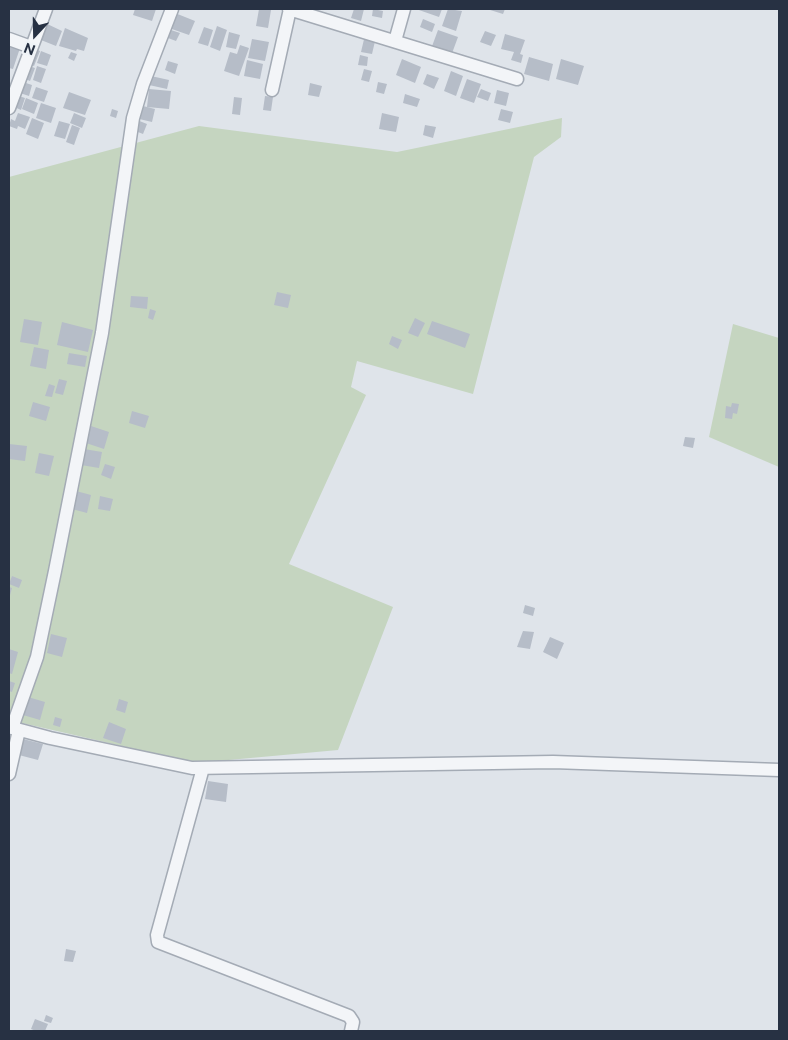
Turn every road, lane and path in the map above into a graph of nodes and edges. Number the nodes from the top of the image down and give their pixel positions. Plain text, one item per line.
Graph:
1 (46, 9) edge
2 (172, 9) edge
3 (290, 9) edge
4 (404, 9) edge
5 (9, 39) edge
6 (395, 41) junction
7 (31, 47) junction
8 (517, 79) dead end
9 (272, 90) dead end
10 (9, 108) edge
11 (13, 728) edge
12 (203, 768) junction
13 (779, 770) edge
14 (9, 774) edge
15 (351, 1031) edge

1 - 7 street
2 - 11 street
3 - 6 street
3 - 9 street
4 - 6 street
5 - 7 street
6 - 8 street
7 - 10 street
11 - 12 street
11 - 14 street
12 - 13 street
12 - 15 street

